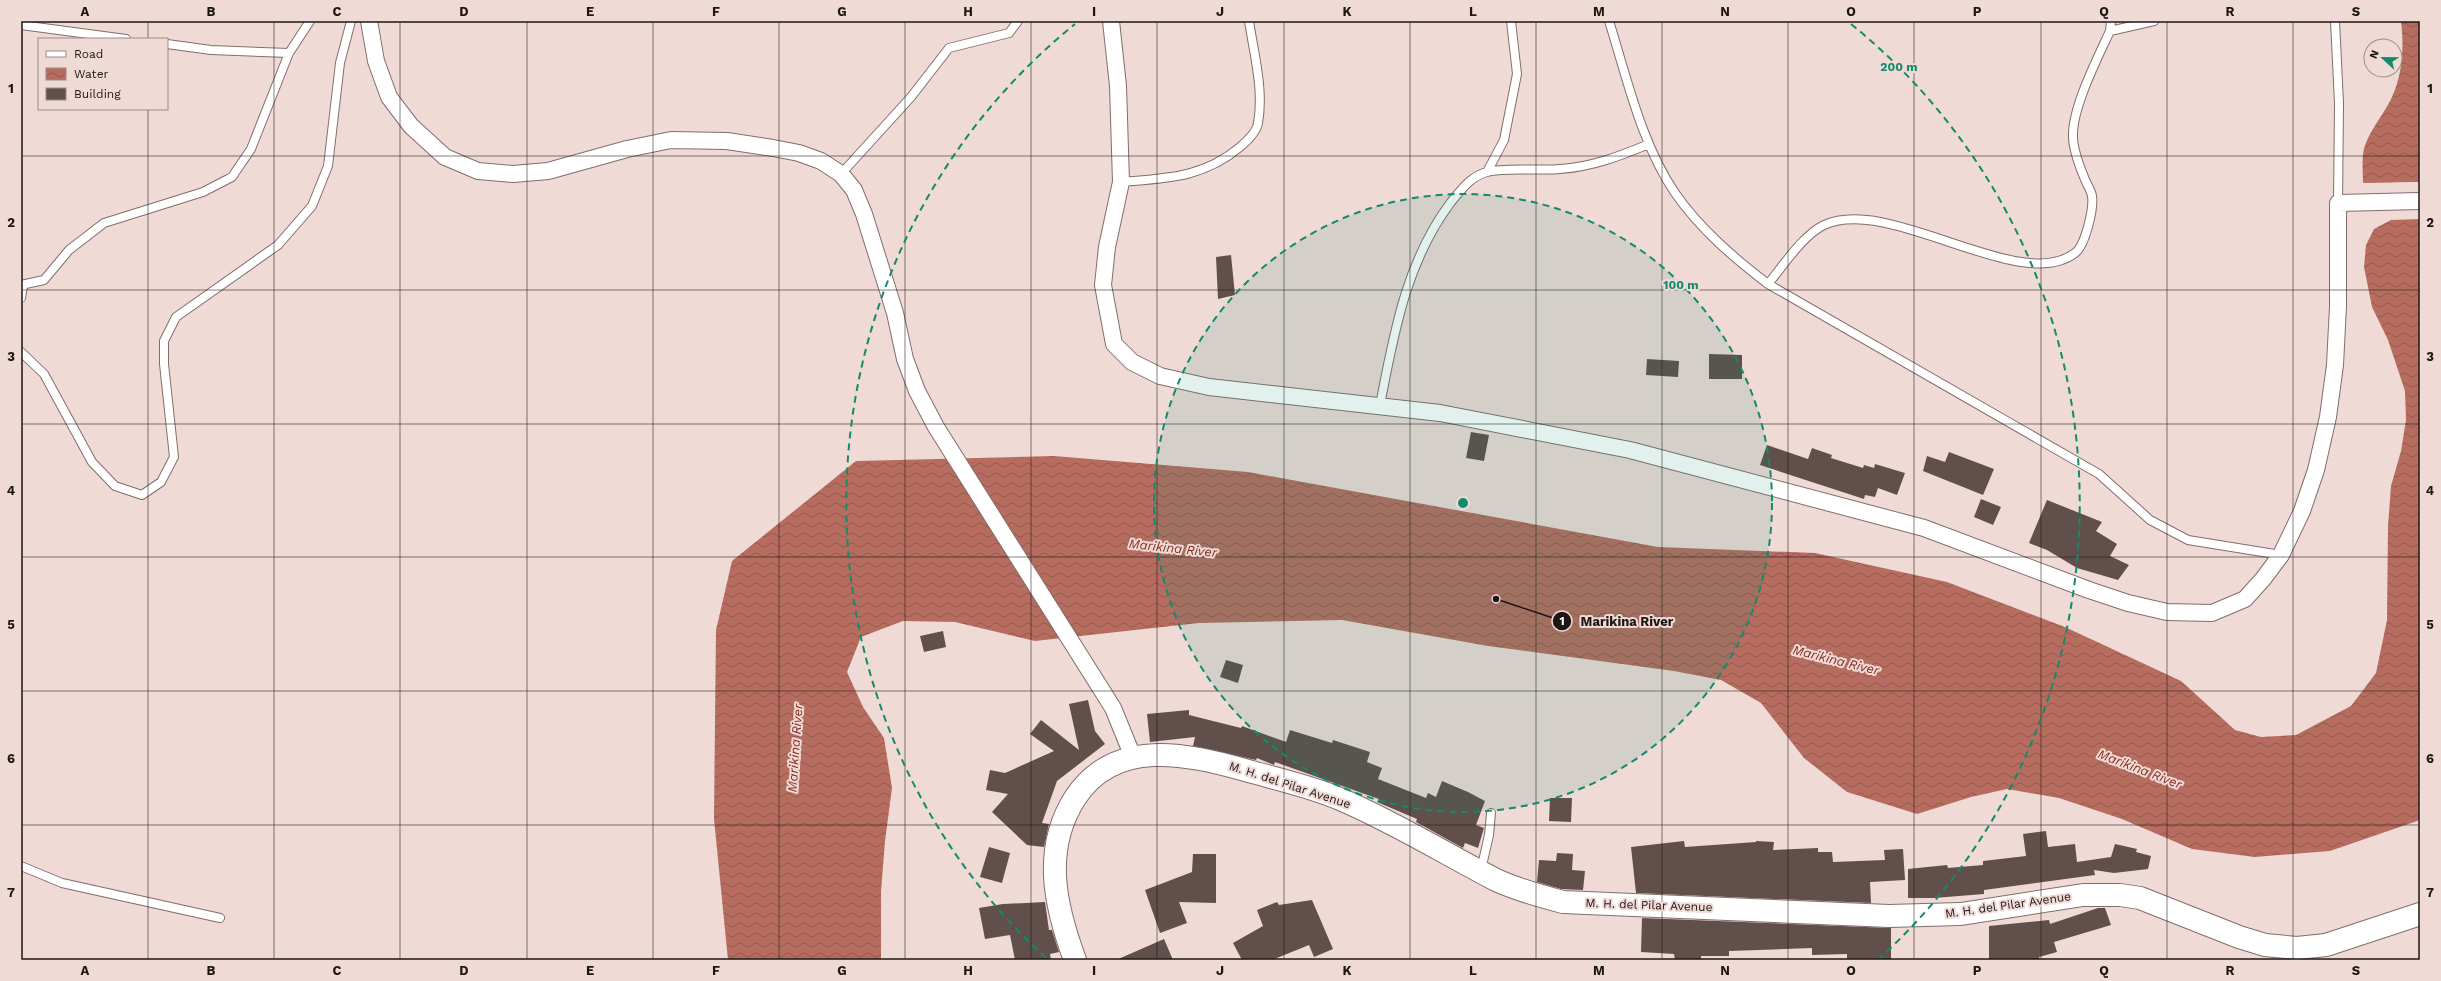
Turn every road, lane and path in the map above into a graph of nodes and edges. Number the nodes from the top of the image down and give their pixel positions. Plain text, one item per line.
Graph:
1 (310, 21) edge
2 (351, 21) edge
3 (369, 21) edge
4 (1018, 21) edge
5 (1111, 21) edge
6 (1249, 21) edge
7 (1511, 21) edge
8 (1608, 21) edge
9 (2111, 21) edge
10 (2154, 21) edge
11 (2335, 21) edge
12 (21, 25) edge
13 (2110, 31) junction
14 (118, 38) edge
15 (168, 44) edge
16 (289, 54) junction
17 (1649, 144) junction
18 (1487, 172) junction
19 (840, 174) junction
20 (1121, 182) junction
21 (2420, 201) edge
22 (2338, 203) junction
23 (1768, 284) junction
24 (22, 285) edge
25 (21, 298) edge
26 (21, 352) edge
27 (1380, 405) junction
28 (2280, 555) junction
29 (1132, 757) junction
30 (1490, 813) dead end
31 (21, 866) edge
32 (1481, 871) junction
33 (2420, 914) edge
34 (220, 918) dead end
35 (1076, 960) edge

1 - 16 lane
2 - 26 lane
3 - 19 street
4 - 19 lane
5 - 20 street
6 - 20 lane
7 - 18 lane
8 - 17 lane
9 - 13 lane
10 - 13 lane
11 - 22 lane
12 - 14 lane
13 - 23 lane
15 - 16 lane
16 - 24 lane
17 - 18 lane
17 - 23 lane
18 - 27 lane
19 - 29 street
20 - 27 street
21 - 22 street
22 - 28 street
23 - 28 lane
24 - 25 lane
27 - 28 street
29 - 32 street, M. H. del Pilar Avenue
29 - 35 street, M. H. del Pilar Avenue
30 - 32 lane
31 - 34 lane
32 - 33 street, M. H. del Pilar Avenue

